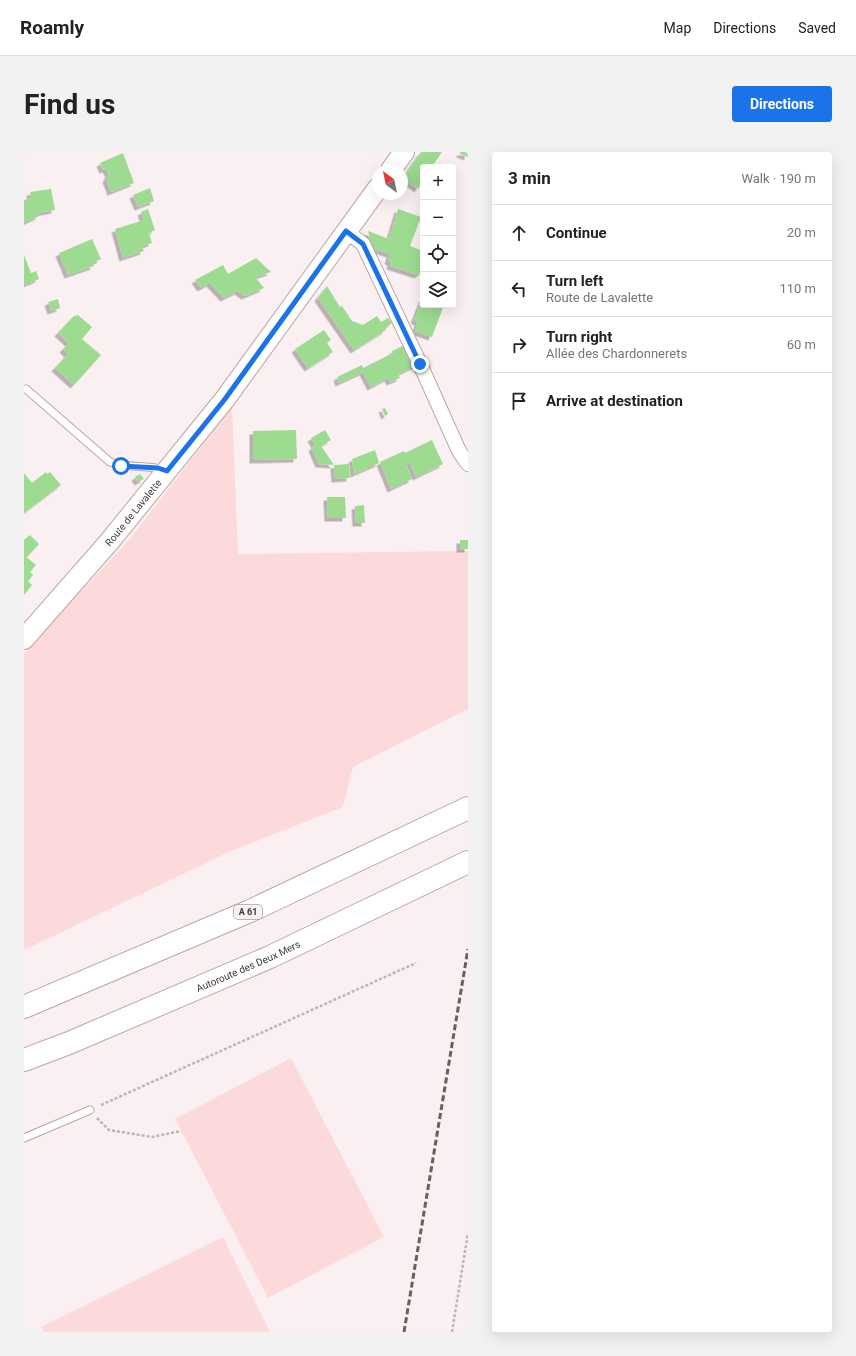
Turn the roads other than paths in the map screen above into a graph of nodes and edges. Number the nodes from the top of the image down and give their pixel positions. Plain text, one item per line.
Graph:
1 (404, 152) edge
2 (395, 164) edge
3 (372, 196) edge
4 (346, 231) junction
5 (26, 389) dead end
6 (468, 464) edge
7 (167, 471) junction
8 (24, 639) edge
9 (468, 808) edge
10 (466, 863) edge
11 (24, 1007) edge
12 (24, 1060) edge
13 (90, 1110) road end
14 (24, 1138) edge

1 - 2 main road
3 - 4 main road, Route de Lavalette
4 - 6 street
4 - 7 main road, Route de Lavalette
5 - 7 lane
7 - 8 main road, Route de Lavalette
9 - 11 highway, A 61
10 - 12 highway, Autoroute des Deux Mers
13 - 14 lane

